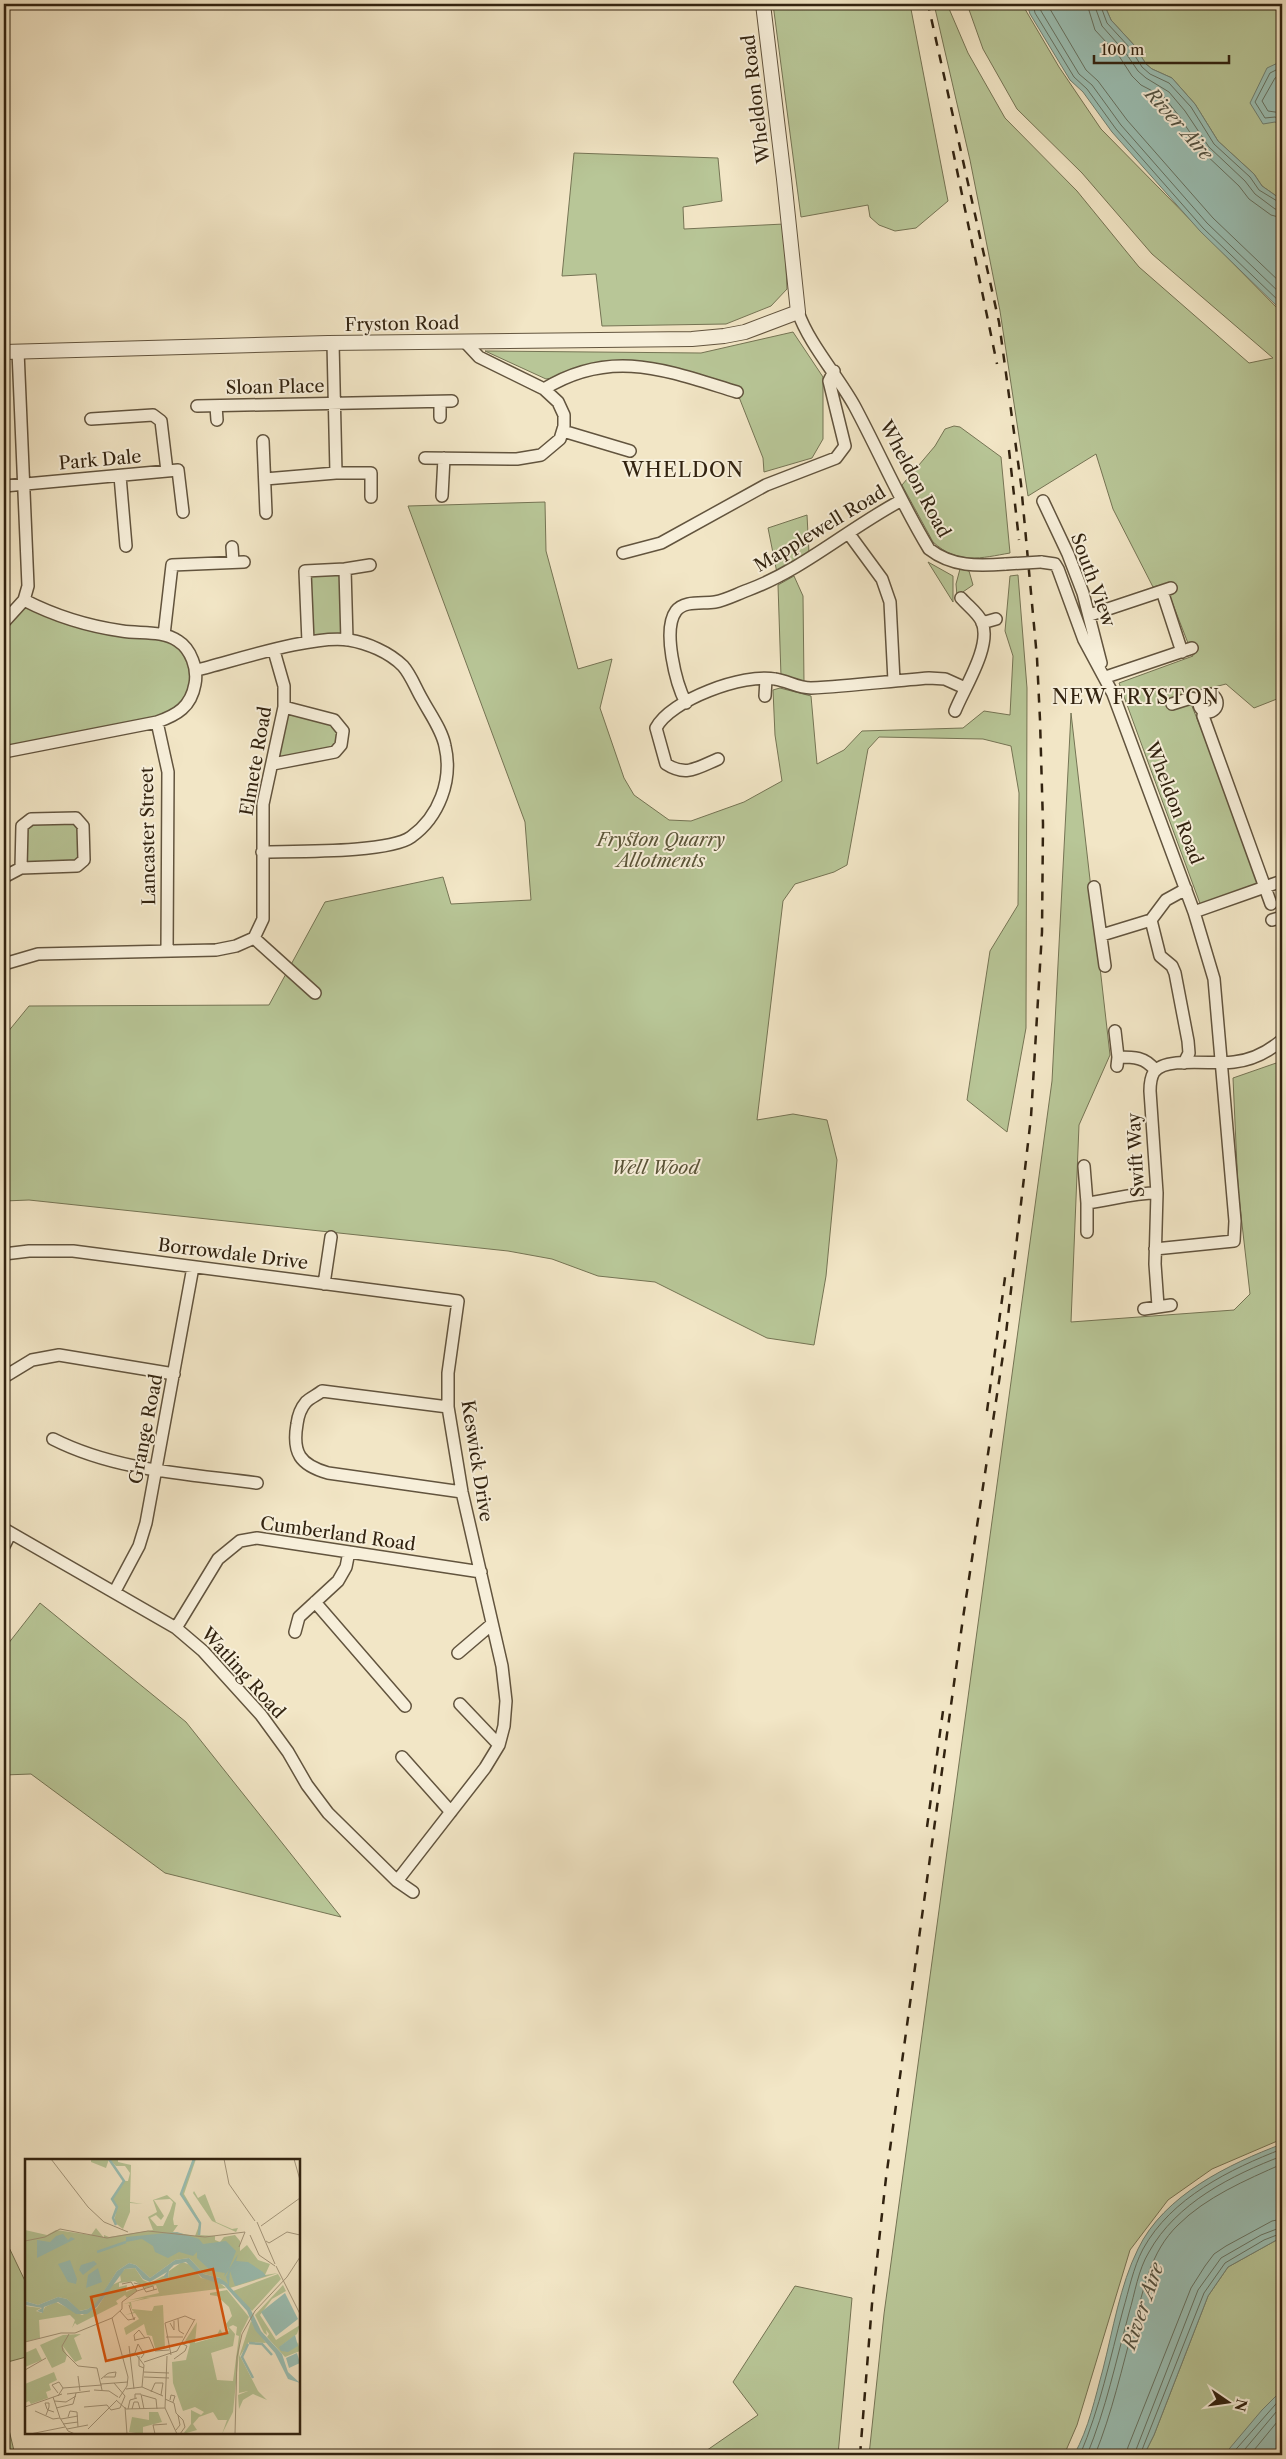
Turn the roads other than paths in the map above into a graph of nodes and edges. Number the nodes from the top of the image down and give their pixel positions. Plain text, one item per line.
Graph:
1 (763, 4) edge
2 (798, 312) junction
3 (465, 342) junction
4 (333, 343) junction
5 (18, 351) junction
6 (4, 352) edge
7 (834, 370) junction
8 (544, 389) junction
9 (737, 392) dead end
10 (440, 402) junction
11 (452, 402) dead end
12 (335, 404) junction
13 (197, 406) dead end
14 (216, 406) junction
15 (440, 417) dead end
16 (91, 419) dead end
17 (217, 420) dead end
18 (563, 431) junction
19 (263, 441) dead end
20 (630, 451) dead end
21 (425, 458) dead end
22 (444, 458) junction
23 (172, 471) junction
24 (336, 473) junction
25 (120, 476) junction
26 (264, 479) junction
27 (25, 484) junction
28 (4, 486) edge
29 (442, 496) dead end
30 (371, 497) dead end
31 (902, 500) junction
32 (1043, 501) dead end
33 (183, 512) dead end
34 (266, 513) dead end
35 (849, 534) junction
36 (126, 546) dead end
37 (232, 547) dead end
38 (623, 553) dead end
39 (370, 565) dead end
40 (345, 569) junction
41 (961, 598) dead end
42 (24, 600) junction
43 (1090, 615) junction
44 (996, 619) dead end
45 (4, 622) edge
46 (982, 623) junction
47 (164, 635) junction
48 (347, 640) junction
49 (308, 642) junction
50 (274, 650) junction
51 (197, 670) junction
52 (1104, 676) junction
53 (766, 679) junction
54 (894, 681) junction
55 (965, 688) junction
56 (765, 696) dead end
57 (686, 703) junction
58 (1172, 704) dead end
59 (284, 707) junction
60 (956, 711) dead end
61 (157, 722) junction
62 (4, 752) edge
63 (718, 760) dead end
64 (273, 764) junction
65 (262, 852) junction
66 (21, 868) junction
67 (4, 877) edge
68 (1282, 881) edge
69 (1094, 887) dead end
70 (1266, 888) junction
71 (1186, 889) junction
72 (1271, 904) dead end
73 (1194, 912) junction
74 (1151, 920) junction
75 (1102, 935) junction
76 (254, 938) junction
77 (166, 951) junction
78 (4, 964) edge
79 (1105, 966) dead end
80 (315, 993) dead end
81 (1115, 1031) dead end
82 (1282, 1040) edge
83 (1184, 1063) junction
84 (1222, 1063) junction
85 (1155, 1070) junction
86 (1084, 1166) dead end
87 (1157, 1193) junction
88 (1087, 1203) junction
89 (1087, 1232) dead end
90 (331, 1237) dead end
91 (1155, 1249) junction
92 (4, 1254) edge
93 (193, 1267) junction
94 (324, 1284) junction
95 (458, 1301) joint
96 (1171, 1305) dead end
97 (1158, 1306) junction
98 (1144, 1310) dead end
99 (174, 1374) junction
100 (4, 1378) edge
101 (448, 1407) junction
102 (53, 1439) dead end
103 (157, 1470) junction
104 (257, 1484) dead end
105 (462, 1492) junction
106 (7, 1531) edge
107 (4, 1546) edge
108 (349, 1552) junction
109 (481, 1572) junction
110 (115, 1591) junction
111 (315, 1602) junction
112 (492, 1624) junction
113 (176, 1628) junction
114 (295, 1632) dead end
115 (458, 1653) dead end
116 (460, 1704) dead end
117 (405, 1706) dead end
118 (499, 1745) junction
119 (402, 1757) dead end
120 (451, 1812) junction
121 (398, 1881) junction
122 (413, 1892) dead end

1 - 2 street, Wheldon Road
2 - 3 street, Fryston Road
2 - 7 street, Wheldon Road
3 - 4 street, Fryston Road
3 - 8 street
4 - 5 street, Fryston Road
4 - 12 street, Sloan Place
5 - 6 street, Fryston Road
5 - 27 street
7 - 31 street, Wheldon Road
7 - 38 street
8 - 9 street
8 - 18 street
10 - 11 street, Sloan Place
10 - 12 street, Sloan Place
10 - 15 street
12 - 14 street, Sloan Place
12 - 24 street, Sloan Place
13 - 14 street, Sloan Place
14 - 17 street, Sloan Place
16 - 23 street
18 - 20 street
18 - 22 street
19 - 26 street
21 - 22 street
22 - 29 street
23 - 25 street, Park Dale
23 - 33 street
24 - 26 street
24 - 30 street
25 - 27 street, Park Dale
25 - 36 street
26 - 34 street
27 - 28 street, Park Dale
27 - 42 street
31 - 35 street, Mapplewell Road
31 - 52 street, Wheldon Road, bridge
32 - 43 street, South View
35 - 54 street
35 - 57 street, Mapplewell Road
37 - 47 street
39 - 40 street
40 - 48 street
40 - 49 street
41 - 46 street
42 - 45 street
42 - 47 street
43 - 52 street, South View
43 - 52 street
44 - 46 street
46 - 55 street
47 - 51 street
48 - 49 street
48 - 65 street
49 - 50 street
50 - 51 street
50 - 59 street, Elmete Road
51 - 61 street
52 - 71 street, Wheldon Road
53 - 54 street
53 - 56 street
53 - 57 street
54 - 55 street
55 - 60 street
57 - 63 street
58 - 70 street
59 - 64 street, Elmete Road
59 - 64 street
61 - 62 street
61 - 77 street, Lancaster Street
64 - 65 street, Elmete Road
65 - 76 street, Elmete Road
66 - 66 street
66 - 67 street
68 - 70 street
69 - 75 street
70 - 72 street
70 - 73 street
71 - 73 street, Wheldon Road
71 - 74 street
73 - 84 street, Wheldon Road
74 - 75 street
74 - 83 street
75 - 79 street
76 - 77 street
76 - 80 street
77 - 78 street
81 - 85 street
82 - 84 street
83 - 84 street
83 - 85 street
84 - 91 street, Wheldon Road
85 - 87 street, Swift Way
86 - 88 street
87 - 88 street
87 - 91 street, Swift Way
88 - 89 street
90 - 94 street
91 - 97 street, Swift Way
92 - 93 street, Borrowdale Drive
93 - 94 street, Borrowdale Drive
93 - 99 street, Grange Road
94 - 95 street, Borrowdale Drive
95 - 101 street, Keswick Drive
96 - 97 street
97 - 98 street
99 - 100 street
99 - 103 street, Grange Road
101 - 105 street, Keswick Drive
101 - 105 street
102 - 103 street
103 - 104 street
103 - 110 street, Grange Road
105 - 109 street, Keswick Drive
106 - 107 street
106 - 110 street, Watling Road
108 - 109 street, Cumberland Road
108 - 111 street
108 - 113 street, Cumberland Road
109 - 112 street, Keswick Drive
110 - 113 street, Watling Road
111 - 114 street
111 - 117 street
112 - 115 street
112 - 118 street, Keswick Drive
113 - 121 street, Watling Road
116 - 118 street
118 - 120 street, Keswick Drive
119 - 120 street
120 - 121 street, Keswick Drive
121 - 122 street, Watling Road

